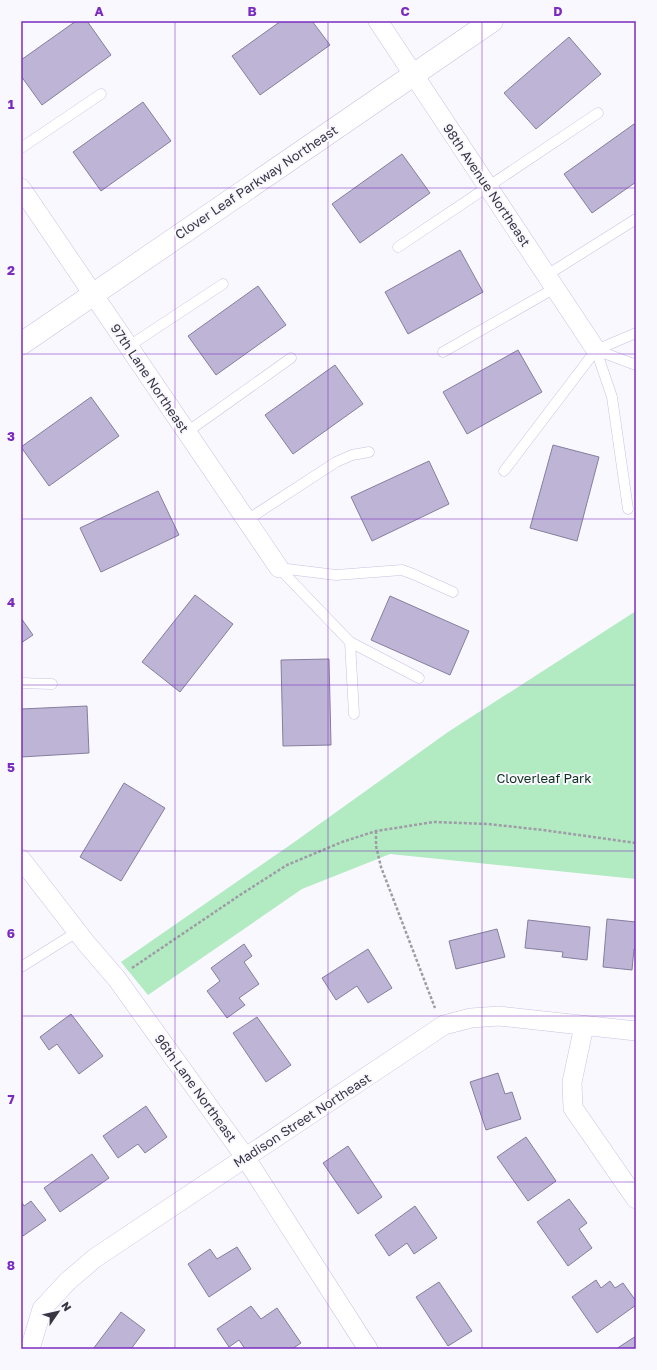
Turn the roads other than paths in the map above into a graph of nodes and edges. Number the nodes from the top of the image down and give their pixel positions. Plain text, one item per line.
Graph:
1 (378, 21) edge
2 (492, 21) edge
3 (413, 75) junction
4 (101, 94) dead end
5 (598, 113) dead end
6 (21, 148) edge
7 (488, 186) junction
8 (21, 188) edge
9 (636, 218) edge
10 (398, 247) dead end
11 (551, 281) junction
12 (223, 284) dead end
13 (93, 294) junction
14 (636, 333) edge
15 (21, 344) edge
16 (129, 346) junction
17 (596, 350) junction
18 (443, 352) dead end
19 (291, 358) dead end
20 (636, 365) edge
21 (187, 432) junction
22 (369, 452) dead end
23 (504, 471) dead end
24 (628, 509) dead end
25 (247, 520) junction
26 (279, 568) junction
27 (453, 592) dead end
28 (350, 642) junction
29 (419, 678) dead end
30 (21, 683) edge
31 (52, 684) dead end
32 (354, 714) dead end
33 (21, 859) edge
34 (77, 932) junction
35 (21, 967) edge
36 (584, 1026) junction
37 (636, 1031) edge
38 (245, 1157) junction
39 (636, 1199) edge
40 (30, 1349) edge
41 (368, 1349) edge

1 - 3 street, 98th Avenue Northeast
2 - 3 street, Clover Leaf Parkway Northeast
3 - 7 street, 98th Avenue Northeast
3 - 13 street, Clover Leaf Parkway Northeast
4 - 6 lane
5 - 7 lane
7 - 10 lane
7 - 11 street, 98th Avenue Northeast
8 - 13 street, 97th Lane Northeast
9 - 11 lane
11 - 17 street, 98th Avenue Northeast
11 - 18 lane
12 - 16 lane
13 - 15 street, Clover Leaf Parkway Northeast
13 - 16 street, 97th Lane Northeast
14 - 17 lane
16 - 21 street, 97th Lane Northeast
17 - 20 lane
17 - 23 lane
17 - 24 lane
19 - 21 lane
21 - 25 street, 97th Lane Northeast
22 - 25 lane
25 - 26 street, 97th Lane Northeast
26 - 27 lane
26 - 28 lane
28 - 29 lane
28 - 32 lane
30 - 31 lane
33 - 34 street, 96th Lane Northeast
34 - 35 lane
34 - 38 street, 96th Lane Northeast
36 - 37 street, Madison Street Northeast
36 - 38 street, Madison Street Northeast
36 - 39 street
38 - 40 street, Madison Street Northeast
38 - 41 street, 96th Lane Northeast

